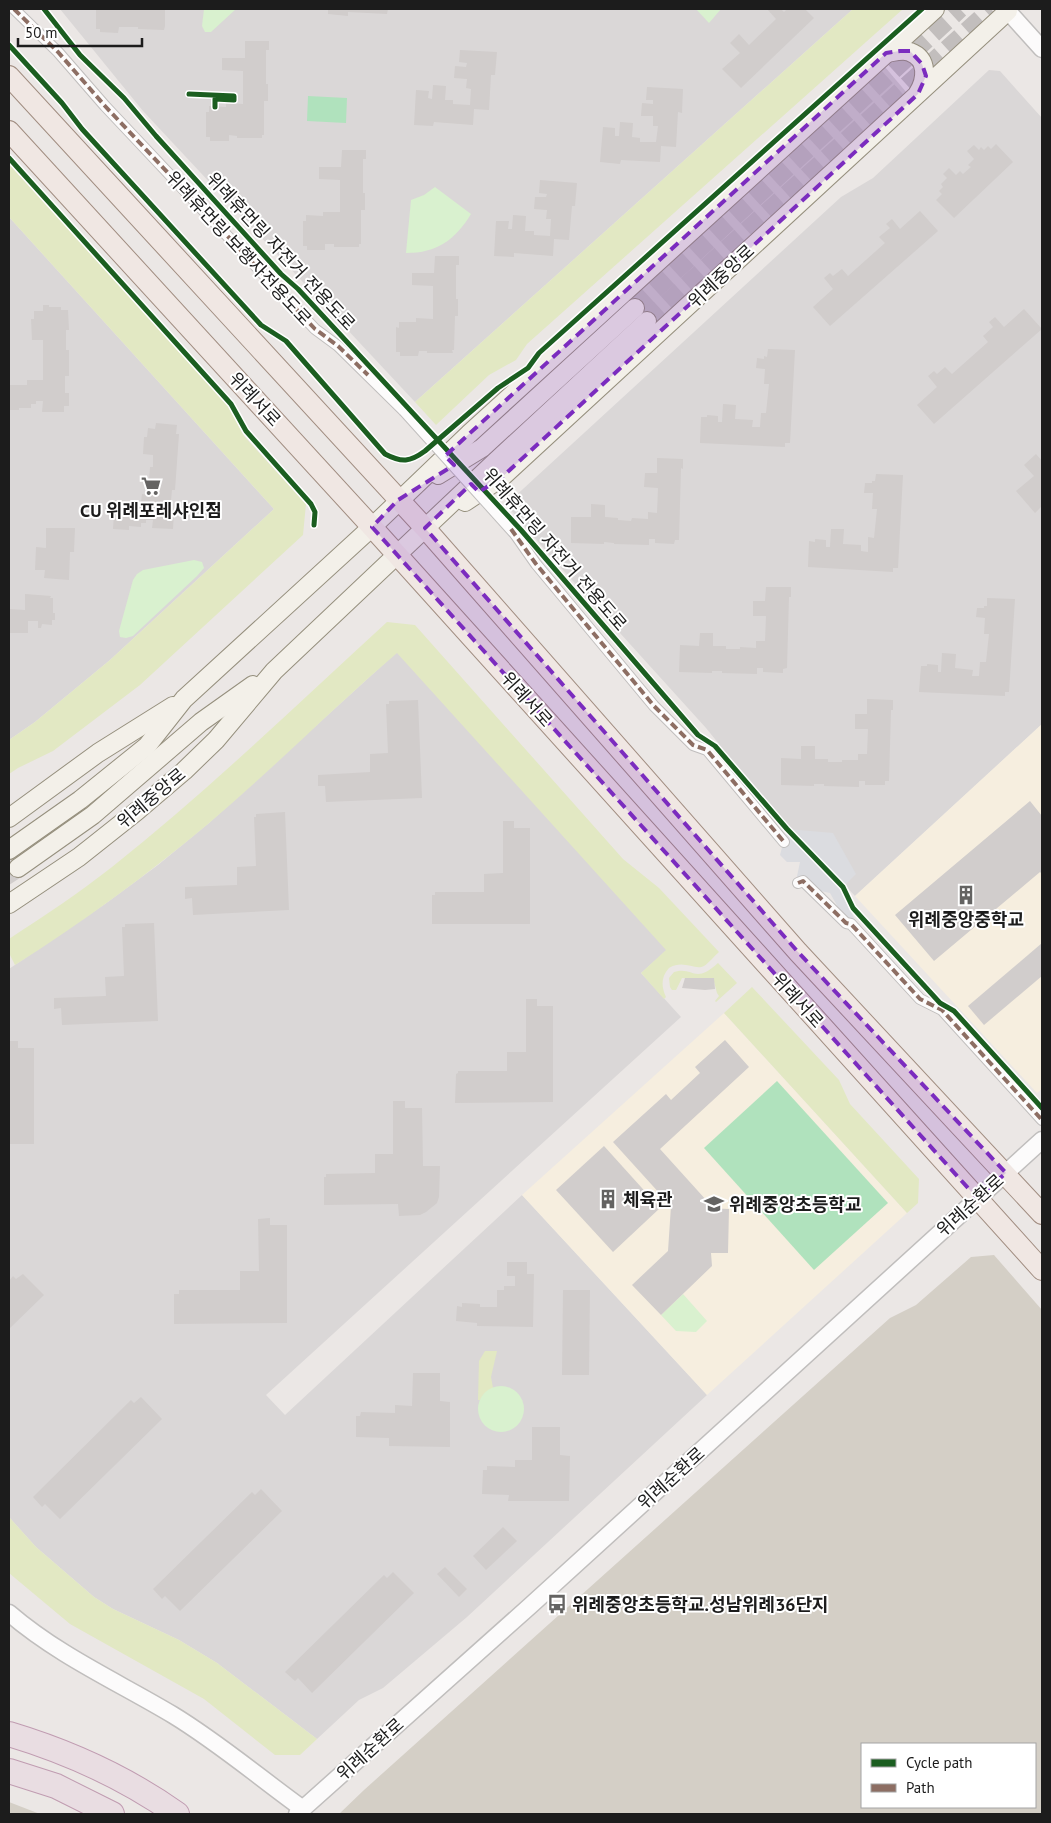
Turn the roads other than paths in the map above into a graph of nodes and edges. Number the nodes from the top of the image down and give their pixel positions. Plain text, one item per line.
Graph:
1 (14, 9) edge
2 (935, 9) edge
3 (1007, 10) edge
4 (1042, 49) edge
5 (886, 53) junction
6 (9, 76) edge
7 (918, 94) junction
8 (9, 131) edge
9 (635, 308) tunnel mouth
10 (647, 321) tunnel mouth
11 (398, 500) junction
12 (372, 527) junction
13 (425, 528) junction
14 (397, 555) junction
15 (274, 671) junction
16 (184, 700) junction
17 (9, 818) edge
18 (784, 842) dead end
19 (9, 850) edge
20 (18, 868) dead end
21 (798, 883) dead end
22 (9, 904) edge
23 (1042, 1120) edge
24 (1042, 1140) edge
25 (1006, 1174) junction
26 (977, 1198) junction
27 (1042, 1214) edge
28 (1042, 1270) edge
29 (9, 1613) edge
30 (9, 1734) edge
31 (9, 1771) edge
32 (300, 1812) edge
33 (112, 1814) edge
34 (177, 1814) edge

1 - 18 street, 위례휴먼링 보행자전용도로, bridge
2 - 5 main road
3 - 4 street
3 - 7 main road, 위례중앙로
5 - 7 main road
5 - 11 main road
6 - 11 main road, 위례서로
7 - 13 main road, 위례중앙로
8 - 12 main road, 위례서로
9 - 11 main road
10 - 13 main road, 위례중앙로
11 - 12 main road
11 - 13 main road, 위례서로
12 - 14 main road, 위례서로
12 - 16 main road
13 - 14 main road, 위례중앙로
13 - 25 main road, 위례서로
14 - 15 main road, 위례중앙로
14 - 26 main road, 위례서로
15 - 20 main road, 위례중앙로
15 - 22 main road, 위례중앙로
16 - 17 main road
16 - 19 main road
21 - 23 street
24 - 25 street, 위례순환로
25 - 26 street, 위례순환로
25 - 27 main road, 위례서로
26 - 28 main road, 위례서로
26 - 32 street, 위례순환로
29 - 32 street
30 - 34 highway
31 - 33 highway

